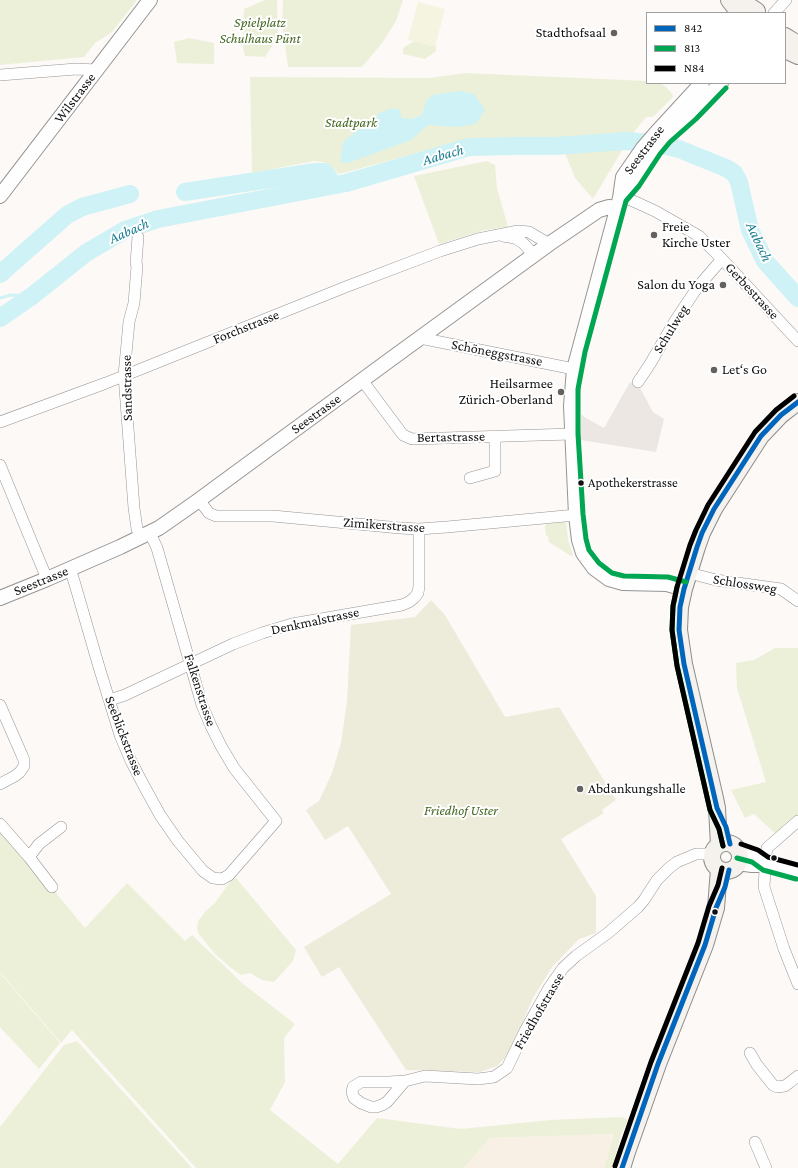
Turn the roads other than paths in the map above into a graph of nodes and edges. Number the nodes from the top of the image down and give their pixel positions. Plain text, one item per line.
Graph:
1 (150, 0) edge
2 (728, 0) edge
3 (744, 0) edge
4 (786, 0) edge
5 (738, 12) edge
6 (759, 12) edge
7 (775, 12) edge
8 (786, 37) edge
9 (798, 44) edge
10 (786, 50) edge
11 (798, 56) edge
12 (97, 70) junction
13 (0, 75) edge
14 (701, 84) edge
15 (720, 84) edge
16 (661, 135) junction
17 (0, 196) edge
18 (619, 203) junction
19 (494, 236) junction
20 (138, 237) dead end
21 (549, 244) junction
22 (534, 255) junction
23 (722, 259) junction
24 (420, 338) junction
25 (798, 341) edge
26 (574, 369) junction
27 (124, 375) junction
28 (362, 380) junction
29 (638, 382) dead end
30 (798, 402) edge
31 (0, 422) edge
32 (572, 434) junction
33 (495, 436) junction
34 (0, 465) edge
35 (470, 478) dead end
36 (199, 500) junction
37 (576, 515) junction
38 (419, 529) junction
39 (145, 535) junction
40 (70, 570) junction
41 (689, 573) junction
42 (47, 579) junction
43 (684, 589) junction
44 (0, 598) edge
45 (798, 601) edge
46 (190, 664) junction
47 (110, 700) junction
48 (0, 705) edge
49 (0, 784) edge
50 (798, 821) edge
51 (0, 824) edge
52 (61, 827) dead end
53 (29, 857) junction
54 (726, 857) junction
55 (765, 863) junction
56 (798, 872) edge
57 (218, 879) joint
58 (52, 887) dead end
59 (798, 984) edge
60 (750, 1053) dead end
61 (798, 1076) edge
62 (405, 1081) dead end
63 (755, 1142) dead end
64 (622, 1168) edge
65 (766, 1168) edge

1 - 12 street, Wilstrasse
2 - 5 main road
3 - 6 main road
4 - 7 street
8 - 9 main road
10 - 11 main road
12 - 13 street
12 - 17 street, Wilstrasse
14 - 16 street, Seestrasse
15 - 16 street, Seestrasse
16 - 18 street, Seestrasse
18 - 21 street, Seestrasse
18 - 23 street, Gerbestrasse
18 - 26 street
19 - 21 street, Forchstrasse
19 - 22 street, Forchstrasse
19 - 27 street, Forchstrasse
20 - 27 street, Sandstrasse
21 - 22 street, Seestrasse
22 - 24 street, Seestrasse
23 - 25 street, Gerbestrasse
23 - 29 street, Schulweg
24 - 26 street, Schöneggstrasse
24 - 28 street, Seestrasse
26 - 32 street
27 - 31 street, Forchstrasse
27 - 39 street, Sandstrasse
28 - 33 street, Bertastrasse
28 - 36 street, Seestrasse
30 - 41 main road
32 - 33 street, Bertastrasse
32 - 37 street
33 - 35 street, Bertastrasse
34 - 42 street
36 - 38 street, Zimikerstrasse
36 - 39 street, Seestrasse
37 - 38 street, Zimikerstrasse
37 - 43 street
38 - 46 street, Denkmalstrasse
39 - 40 street, Seestrasse
39 - 46 street, Falkenstrasse
40 - 42 street, Seestrasse
40 - 47 street, Seeblickstrasse
41 - 43 main road
41 - 45 street, Schlossweg
42 - 44 street, Seestrasse
43 - 54 main road
46 - 47 street, Denkmalstrasse
46 - 57 street, Falkenstrasse
47 - 57 street, Seeblickstrasse
48 - 49 street
50 - 55 street
51 - 53 street
52 - 53 street
53 - 58 street
54 - 55 street
54 - 62 street, Friedhofstrasse
54 - 64 main road
55 - 56 street
55 - 59 street
60 - 61 street
63 - 65 street

